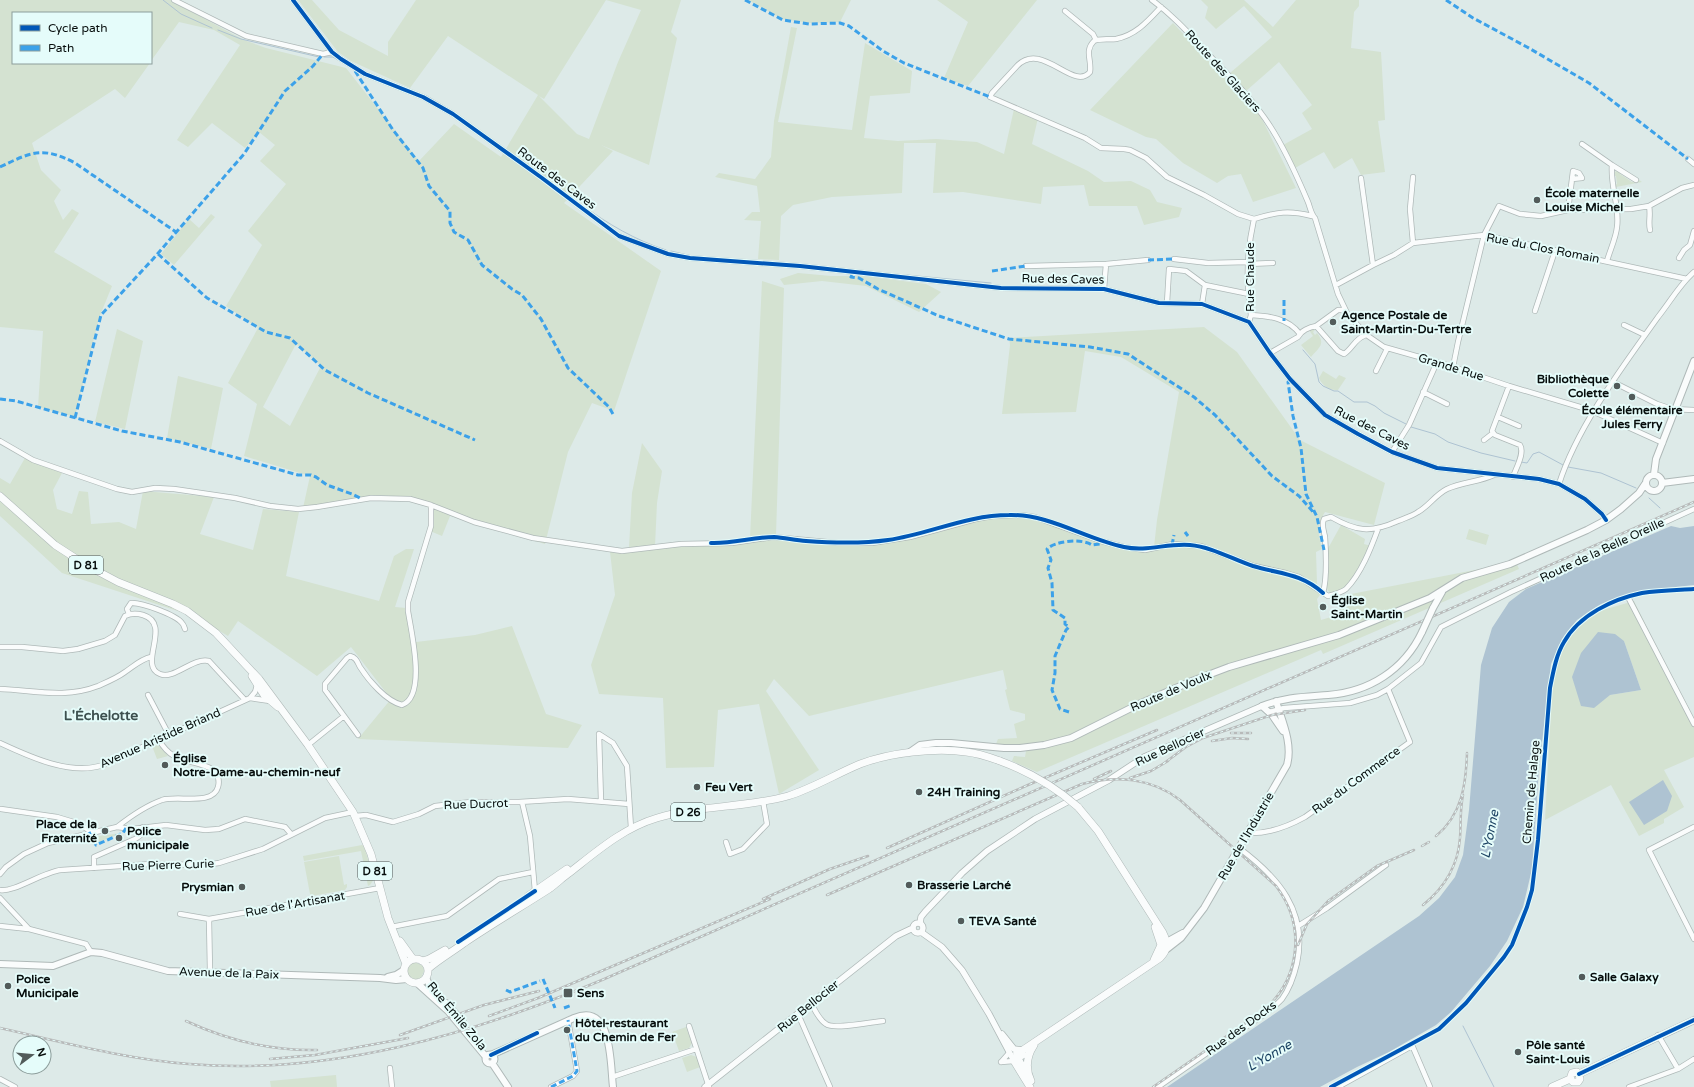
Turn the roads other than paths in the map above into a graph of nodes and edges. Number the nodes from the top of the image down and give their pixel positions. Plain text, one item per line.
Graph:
1 (174, 0) edge
2 (293, 0) edge
3 (1152, 0) edge
4 (1161, 7) junction
5 (1064, 11) dead end
6 (1096, 40) junction
7 (332, 52) junction
8 (1582, 144) dead end
9 (1688, 159) dead end
10 (1694, 164) edge
11 (1612, 165) junction
12 (1413, 177) dead end
13 (1361, 178) dead end
14 (1572, 179) dead end
15 (1636, 180) dead end
16 (1694, 184) edge
17 (1649, 206) junction
18 (1616, 208) junction
19 (1568, 210) junction
20 (1312, 216) junction
21 (1254, 219) junction
22 (1650, 230) dead end
23 (1694, 231) edge
24 (1484, 235) junction
25 (1413, 243) junction
26 (1692, 246) edge
27 (1555, 250) junction
28 (1679, 258) dead end
29 (1174, 259) dead end
30 (1148, 260) dead end
31 (1607, 260) junction
32 (1248, 263) junction
33 (1273, 263) dead end
34 (1106, 264) junction
35 (1373, 265) junction
36 (1026, 266) dead end
37 (853, 272) joint
38 (1694, 272) edge
39 (1687, 279) junction
40 (1205, 285) junction
41 (1336, 285) junction
42 (1104, 289) junction
43 (1249, 294) junction
44 (1167, 303) junction
45 (1202, 304) junction
46 (1535, 311) dead end
47 (1348, 314) junction
48 (1251, 315) junction
49 (1249, 322) junction
50 (1624, 325) dead end
51 (1316, 326) junction
52 (1300, 334) junction
53 (1646, 335) junction
54 (1364, 336) dead end
55 (1387, 349) junction
56 (1270, 353) junction
57 (1694, 361) edge
58 (1437, 362) junction
59 (1453, 367) junction
60 (1376, 370) dead end
61 (1613, 382) junction
62 (1509, 386) junction
63 (1423, 392) junction
64 (1447, 404) dead end
65 (1675, 410) junction
66 (1694, 410) edge
67 (1594, 411) junction
68 (1498, 417) junction
69 (1519, 426) dead end
70 (1493, 433) junction
71 (1484, 440) dead end
72 (0, 441) edge
73 (1663, 442) junction
74 (1392, 452) junction
75 (1654, 474) junction
76 (1494, 475) junction
77 (1513, 477) junction
78 (1694, 479) edge
79 (1662, 483) junction
80 (1559, 484) junction
81 (1645, 484) junction
82 (1650, 490) junction
83 (1639, 493) junction
84 (0, 496) edge
85 (431, 505) junction
86 (1694, 509) edge
87 (1606, 520) junction
88 (1378, 529) junction
89 (1443, 591) junction
90 (1322, 593) junction
91 (1628, 597) dead end
92 (1428, 599) junction
93 (1431, 611) junction
94 (129, 614) junction
95 (185, 629) dead end
96 (0, 648) edge
97 (151, 657) junction
98 (246, 665) junction
99 (257, 685) junction
100 (0, 689) edge
101 (1388, 690) junction
102 (148, 695) dead end
103 (249, 698) junction
104 (267, 698) junction
105 (1276, 701) junction
106 (1262, 706) junction
107 (1278, 710) junction
108 (1269, 712) junction
109 (344, 716) junction
110 (1694, 724) edge
111 (358, 734) dead end
112 (169, 735) junction
113 (1286, 736) junction
114 (159, 740) junction
115 (0, 743) edge
116 (308, 745) junction
117 (909, 752) junction
118 (600, 801) junction
119 (763, 801) junction
120 (522, 802) junction
121 (629, 804) junction
122 (0, 809) edge
123 (354, 814) junction
124 (124, 821) junction
125 (77, 823) junction
126 (117, 827) junction
127 (143, 827) junction
128 (1694, 827) edge
129 (631, 828) junction
130 (132, 829) junction
131 (92, 832) junction
132 (1248, 833) junction
133 (82, 834) junction
134 (291, 834) junction
135 (726, 842) dead end
136 (1239, 848) junction
137 (591, 855) junction
138 (1386, 865) dead end
139 (94, 868) junction
140 (533, 872) junction
141 (0, 874) edge
142 (380, 888) junction
143 (0, 890) edge
144 (535, 891) junction
145 (1137, 893) junction
146 (0, 898) edge
147 (180, 914) dead end
148 (209, 919) junction
149 (920, 923) junction
150 (0, 926) edge
151 (1298, 926) junction
152 (391, 927) junction
153 (913, 928) junction
154 (29, 929) junction
155 (1186, 931) junction
156 (921, 932) junction
157 (1163, 933) junction
158 (395, 935) junction
159 (1176, 937) junction
160 (1694, 939) edge
161 (1167, 945) junction
162 (91, 952) junction
163 (413, 959) junction
164 (422, 961) junction
165 (0, 964) edge
166 (405, 967) junction
167 (428, 970) junction
168 (210, 972) junction
169 (380, 978) junction
170 (426, 978) junction
171 (408, 979) junction
172 (417, 983) junction
173 (811, 1003) junction
174 (798, 1014) junction
175 (1694, 1014) edge
176 (568, 1020) junction
177 (1694, 1020) edge
178 (883, 1021) dead end
179 (689, 1026) dead end
180 (1657, 1036) junction
181 (696, 1049) junction
182 (1018, 1054) junction
183 (489, 1055) junction
184 (1694, 1059) edge
185 (390, 1068) dead end
186 (1678, 1069) junction
187 (1579, 1074) junction
188 (1028, 1075) junction
189 (612, 1077) junction
190 (0, 1079) edge
191 (1570, 1079) junction
192 (1579, 1084) edge
193 (708, 1086) edge
194 (15, 1087) edge
195 (392, 1087) edge
196 (508, 1087) edge
197 (551, 1087) edge
198 (613, 1087) edge
199 (829, 1087) edge
200 (1030, 1087) edge
201 (1034, 1087) edge
202 (1158, 1087) edge
203 (1338, 1087) edge
204 (1430, 1087) edge
205 (1552, 1087) edge
206 (1629, 1087) edge

1 - 7 street
2 - 7 street, Route des Caves
3 - 4 street, Route des Glaciers
4 - 6 street
4 - 20 street, Route des Glaciers
5 - 6 street
6 - 21 street
7 - 37 street, Route des Caves
8 - 11 street
9 - 10 street
11 - 15 street
11 - 18 street
12 - 25 street
13 - 35 street
14 - 19 street
16 - 17 street
17 - 18 street
17 - 22 street
18 - 19 street
18 - 31 street
19 - 24 street
20 - 21 street
20 - 41 street, Grande Rue
21 - 32 street, Rue Chaude
23 - 26 street
24 - 25 street, Rue du Clos Romain
24 - 27 street, Rue du Clos Romain
24 - 59 street
25 - 35 street, Rue du Clos Romain
26 - 28 street
27 - 31 street, Rue du Clos Romain
27 - 46 street
29 - 32 street
30 - 34 street
31 - 39 street, Rue du Clos Romain
32 - 33 street
32 - 43 street, Rue Chaude
34 - 36 street
34 - 42 street
35 - 41 street, Rue du Clos Romain
37 - 42 street, Rue des Caves
38 - 39 street
39 - 53 street
40 - 43 street
40 - 44 street
40 - 45 street
41 - 47 street, Grande Rue
42 - 44 street, Rue des Caves
43 - 48 street, Rue Chaude
44 - 45 street, Rue des Caves
45 - 49 street, Rue des Caves
47 - 51 street
47 - 55 street, Grande Rue
48 - 49 street, Rue Chaude
48 - 52 street
49 - 56 street, Rue des Caves
50 - 53 street
51 - 52 street
51 - 54 street
52 - 56 street
53 - 61 street
55 - 58 street, Grande Rue
55 - 60 street
56 - 74 street, Rue des Caves
57 - 65 main road
58 - 59 street, Grande Rue
58 - 63 street
59 - 62 street, Grande Rue
61 - 65 street
61 - 67 street
62 - 67 street, Grande Rue
62 - 68 street
63 - 64 street
63 - 74 street
65 - 66 street
65 - 73 main road
67 - 73 street, Grande Rue
67 - 80 street
68 - 69 street
68 - 70 street
70 - 71 street
70 - 77 street
72 - 85 street
73 - 75 main road
74 - 76 street, Rue des Caves
75 - 79 main road
75 - 81 main road
76 - 77 street, Rue des Caves
76 - 88 street
77 - 80 street, Rue des Caves
78 - 79 main road
79 - 82 main road
80 - 87 street, Rue des Caves
81 - 82 main road
81 - 83 main road, D 26
82 - 83 main road, D 26
83 - 87 main road, D 26
84 - 98 main road, D 81
85 - 90 street
85 - 109 street
86 - 101 street, Route de la Belle Oreille
87 - 89 main road, D 26
88 - 90 street
88 - 90 street
89 - 92 main road, D 26
89 - 93 main road, Rue Bellocier
91 - 110 street
92 - 93 main road
92 - 117 main road, Route de Voulx / D 26
93 - 105 main road, Rue Bellocier, bridge
94 - 95 street
94 - 96 street
94 - 97 street
97 - 100 street
97 - 103 street
98 - 99 main road, D 81
98 - 104 main road, D 81
99 - 103 street
99 - 104 main road, D 81
101 - 107 street, Route de la Belle Oreille
101 - 132 street, Rue du Commerce
102 - 112 street
103 - 104 street
103 - 112 street, Avenue Aristide Briand
104 - 116 main road, D 81
105 - 106 main road, Rue Bellocier
105 - 107 main road, Rue de l'Industrie
106 - 108 main road
106 - 149 street, Rue Bellocier
107 - 108 street, Route de la Belle Oreille
107 - 113 main road, Rue de l'Industrie
108 - 113 main road
109 - 111 street
109 - 116 street
112 - 114 street, Avenue Aristide Briand
113 - 132 main road, Rue de l'Industrie
114 - 115 street, Avenue Aristide Briand
114 - 124 street
116 - 123 main road, D 81
117 - 119 main road, D 26
117 - 145 main road, bridge
118 - 120 street, Rue Ducrot
118 - 121 street, Rue Ducrot
118 - 121 street
119 - 129 main road, D 26
119 - 135 street
120 - 123 street, Rue Ducrot
120 - 140 street
121 - 129 street
122 - 125 street
123 - 134 street, Rue Pierre Curie
123 - 142 main road, D 81
124 - 126 street
124 - 130 street
125 - 131 street
125 - 133 street
126 - 130 street
126 - 131 street
127 - 130 street
127 - 134 street
127 - 139 street
128 - 160 street
129 - 137 main road, D 26
131 - 133 street
132 - 136 main road, Rue de l'Industrie
133 - 141 street
134 - 139 street, Rue Pierre Curie
136 - 151 street, Rue des Docks
136 - 155 main road, Rue de l'Industrie
137 - 144 main road, D 26
137 - 167 main road, D 26
138 - 151 street
139 - 143 street, Rue Pierre Curie
140 - 144 street
140 - 152 street
142 - 148 street, Rue de l'Artisanat
142 - 152 main road, D 81
144 - 164 main road, D 26
145 - 157 main road
145 - 161 main road
146 - 154 street
147 - 148 street, Rue de l'Artisanat
148 - 168 street
149 - 153 street
149 - 156 street
150 - 154 street
151 - 202 street, Rue des Docks
152 - 158 main road, D 81
153 - 156 street
153 - 173 street, Rue Bellocier
154 - 162 street
155 - 159 main road
155 - 161 main road, Rue de l'Industrie
156 - 182 street
157 - 159 main road
157 - 161 main road
158 - 163 main road, D 81
158 - 166 main road, D 81
159 - 161 main road
161 - 182 main road
162 - 165 main road
162 - 168 main road, Avenue de la Paix
163 - 164 main road
163 - 166 main road
164 - 167 main road
166 - 169 main road
166 - 171 main road
167 - 170 main road
168 - 169 main road, Avenue de la Paix
169 - 171 main road
170 - 172 main road
170 - 183 main road, Rue Émile Zola
171 - 172 main road
172 - 183 main road, Rue Émile Zola
173 - 174 street, Rue Bellocier
173 - 178 street
174 - 193 street, Rue Bellocier
174 - 199 street
175 - 180 main road
176 - 183 main road
176 - 189 main road
176 - 197 street
177 - 180 main road
179 - 181 street
180 - 186 street
180 - 187 main road
181 - 189 street
181 - 193 street
182 - 188 street
182 - 188 main road
182 - 200 main road
183 - 196 main road, Rue Émile Zola
184 - 186 street
185 - 195 street
186 - 206 street
187 - 191 main road
187 - 192 main road
188 - 201 main road
189 - 198 main road
190 - 194 street
191 - 192 main road
191 - 205 main road
203 - 204 street

